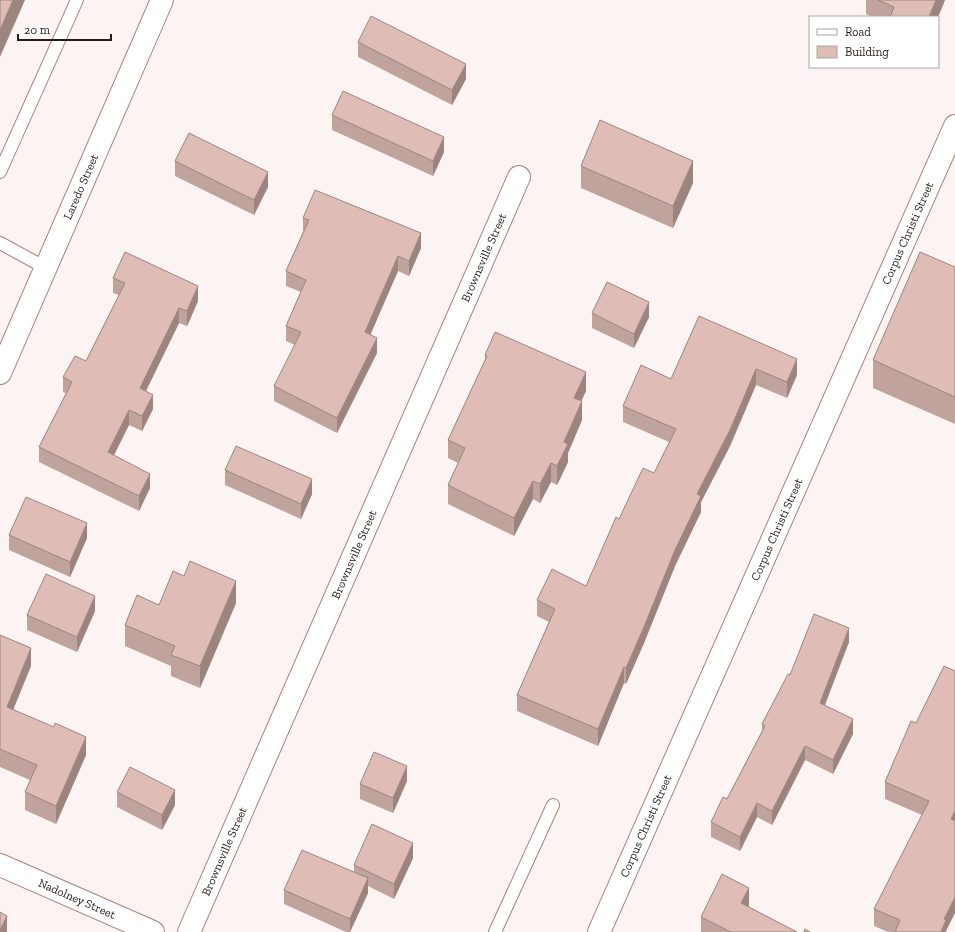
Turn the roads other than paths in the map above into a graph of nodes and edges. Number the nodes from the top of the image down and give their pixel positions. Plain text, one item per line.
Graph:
1 (77, 0) edge
2 (162, 0) edge
3 (955, 126) edge
4 (0, 172) edge
5 (519, 177) dead end
6 (0, 243) edge
7 (46, 268) junction
8 (0, 373) edge
9 (553, 805) dead end
10 (0, 865) edge
11 (153, 932) edge
12 (189, 932) edge
13 (495, 932) edge
14 (598, 932) edge

1 - 4 lane
2 - 7 street, Laredo Street
3 - 14 street, Corpus Christi Street
5 - 12 street, Brownsville Street
6 - 7 lane
7 - 8 street, Laredo Street
9 - 13 lane
10 - 11 street, Nadolney Street

